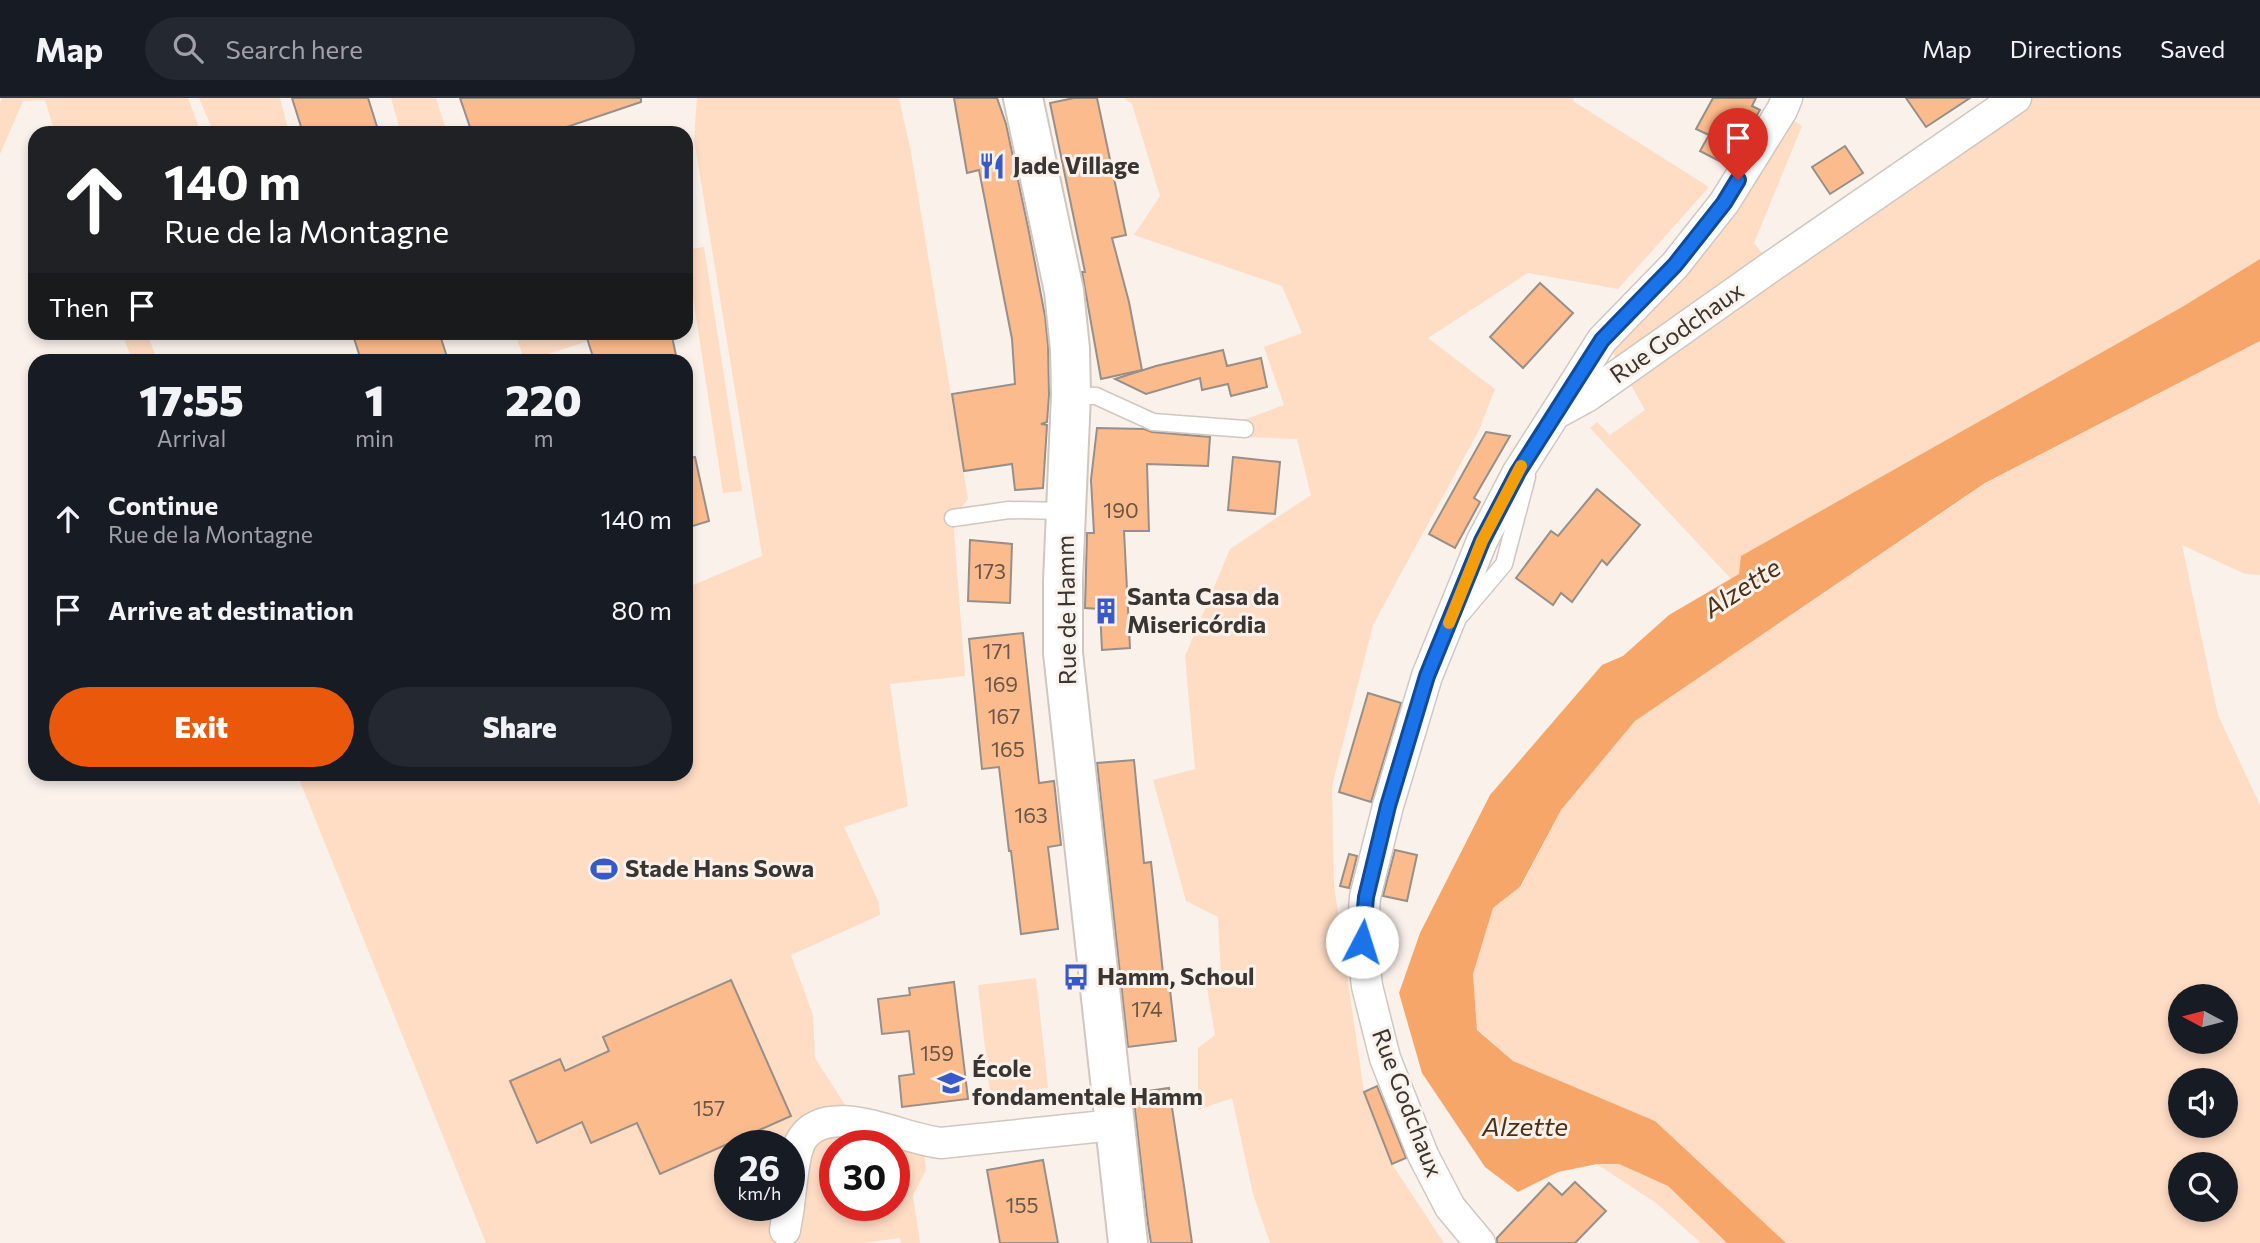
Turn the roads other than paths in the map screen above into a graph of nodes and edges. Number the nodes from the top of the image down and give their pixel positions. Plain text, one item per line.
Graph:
1 (1023, 98) edge
2 (1787, 98) edge
3 (2016, 98) edge
4 (1071, 395) junction
5 (1555, 414) junction
6 (1245, 429) dead end
7 (1066, 511) junction
8 (953, 518) dead end
9 (1114, 1125) junction
10 (805, 1137) edge
11 (1128, 1243) edge
12 (1480, 1243) edge

1 - 4 main road, Rue de Hamm
2 - 5 street
3 - 5 street, Rue Godchaux
4 - 6 lane
4 - 7 main road, Rue de Hamm
5 - 12 street, Rue Godchaux
7 - 8 lane
7 - 9 main road, Rue de Hamm
9 - 10 street
9 - 11 main road, Rue de Hamm

